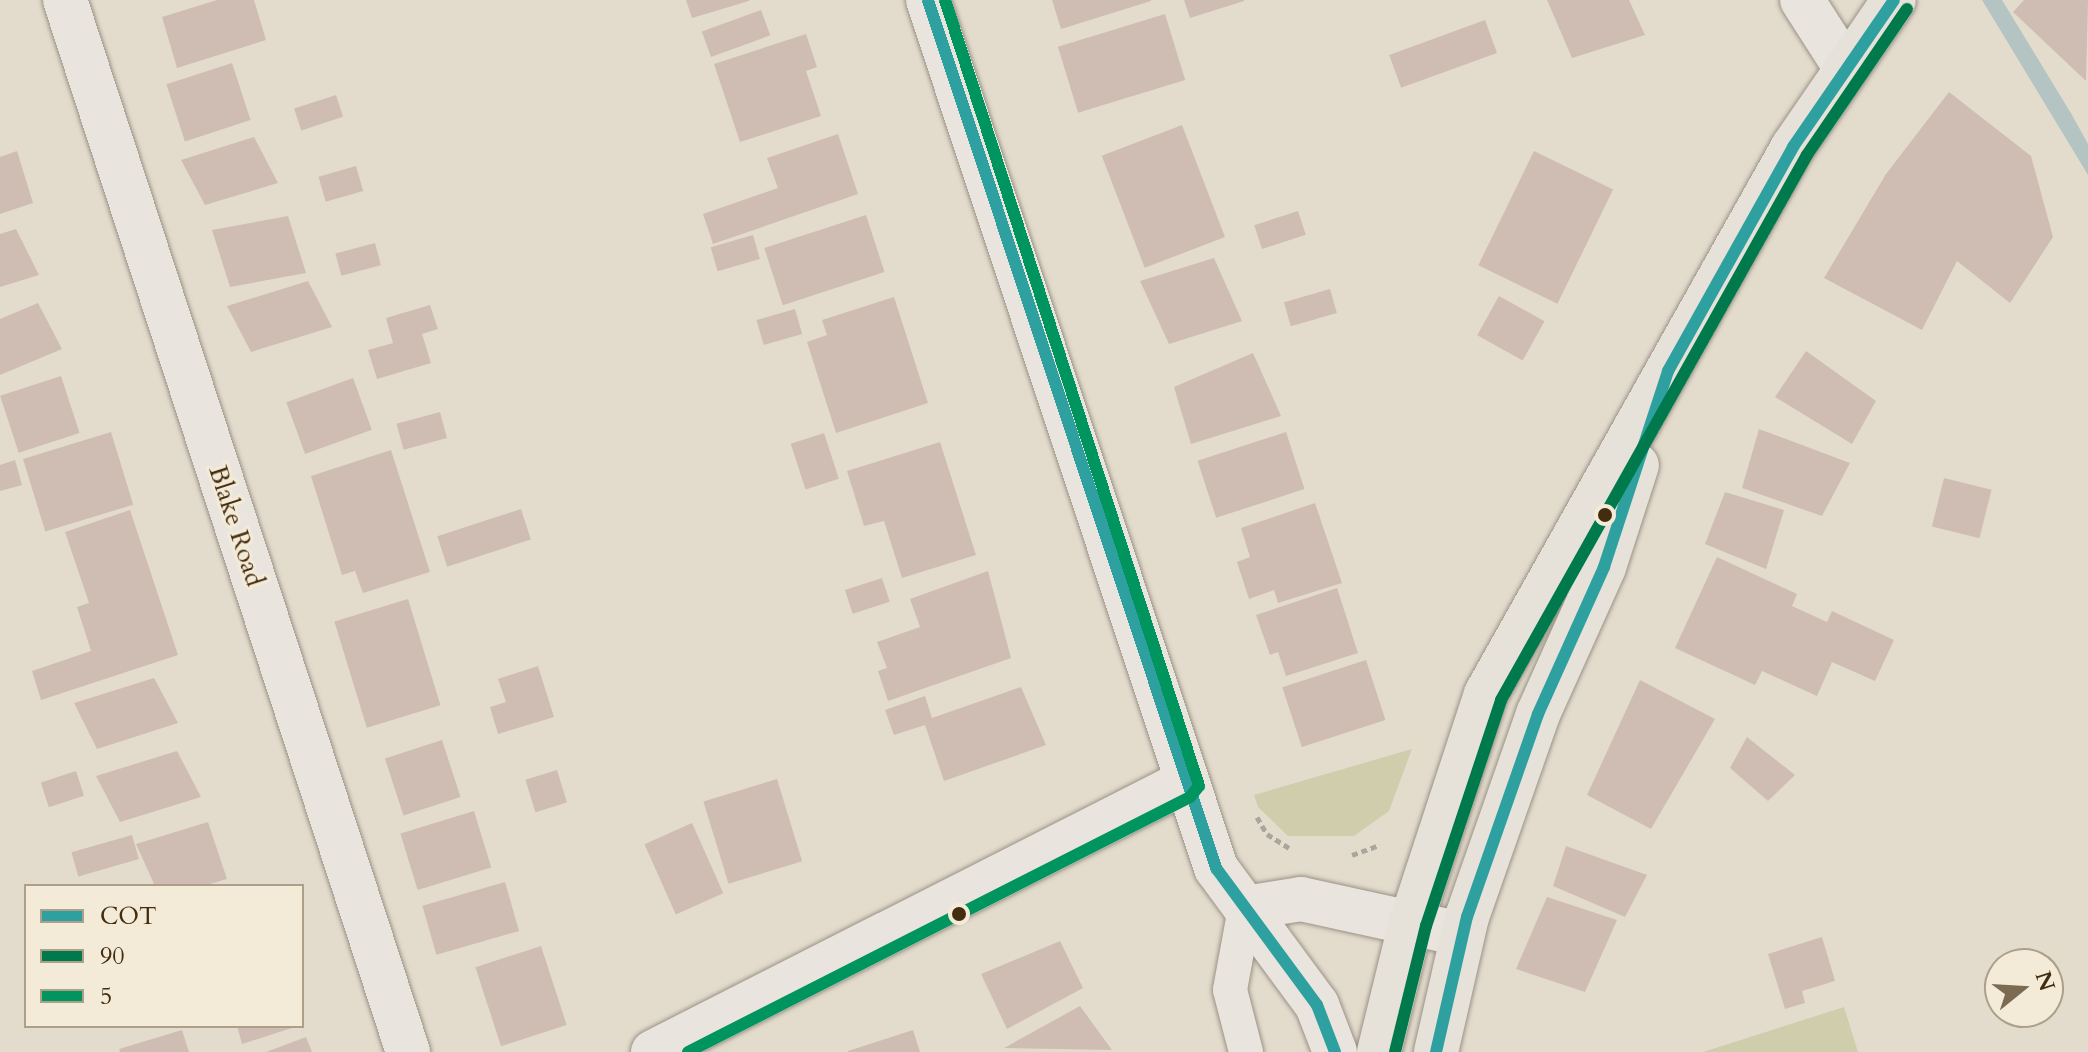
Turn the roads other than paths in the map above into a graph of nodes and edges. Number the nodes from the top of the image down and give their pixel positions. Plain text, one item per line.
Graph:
1 (65, 0) edge
2 (928, 0) edge
3 (1802, 0) edge
4 (1894, 0) edge
5 (1845, 67) junction
6 (1668, 371) junction
7 (1183, 783) junction
8 (1245, 908) junction
9 (1411, 922) junction
10 (1462, 934) junction
11 (408, 1052) edge
12 (653, 1052) edge
13 (1246, 1052) edge
14 (1335, 1052) edge
15 (1379, 1052) edge
16 (1436, 1052) edge

1 - 11 street, Blake Road
2 - 7 street
3 - 5 street
4 - 5 highway
5 - 6 highway
6 - 9 highway
6 - 10 highway
7 - 8 street
7 - 12 street
8 - 9 street
8 - 13 lane
8 - 14 street
9 - 10 street
9 - 15 highway
10 - 16 highway

